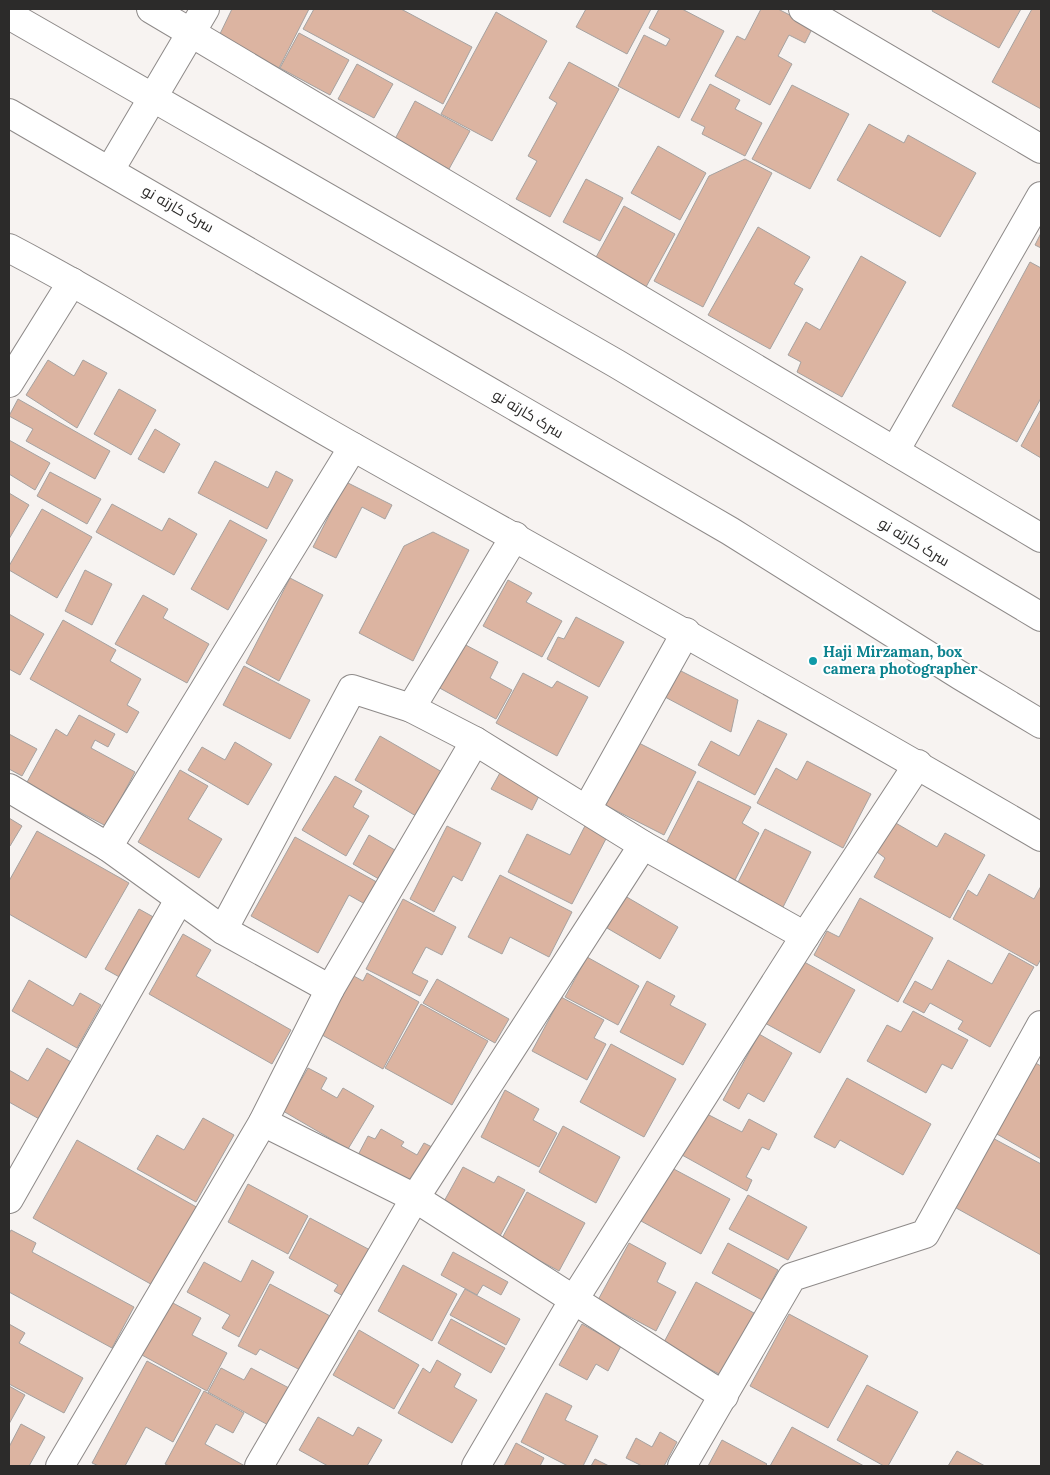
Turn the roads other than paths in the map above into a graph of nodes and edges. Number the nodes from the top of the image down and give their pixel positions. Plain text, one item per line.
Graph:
1 (151, 9) edge
2 (205, 9) edge
3 (803, 9) edge
4 (9, 15) edge
5 (191, 33) junction
6 (154, 98) junction
7 (9, 113) edge
8 (1041, 149) edge
9 (110, 170) junction
10 (1041, 196) edge
11 (9, 248) edge
12 (72, 282) junction
13 (9, 383) edge
14 (353, 447) junction
15 (895, 451) junction
16 (515, 536) junction
17 (1041, 538) edge
18 (1041, 617) edge
19 (686, 632) junction
20 (411, 708) junction
21 (1041, 724) edge
22 (475, 741) junction
23 (918, 764) junction
24 (9, 788) edge
25 (587, 809) junction
26 (1041, 837) edge
27 (643, 844) junction
28 (108, 847) junction
29 (179, 900) junction
30 (223, 930) junction
31 (805, 936) junction
32 (330, 989) junction
33 (1041, 1025) edge
34 (263, 1122) junction
35 (415, 1198) junction
36 (9, 1199) edge
37 (573, 1301) junction
38 (724, 1396) junction
39 (60, 1466) edge
40 (259, 1466) edge
41 (476, 1466) edge
42 (682, 1466) edge

1 - 5 main road
2 - 5 main road
3 - 8 main road
4 - 6 main road, سرک کارته نو
5 - 6 main road
5 - 15 main road
6 - 9 main road
6 - 18 main road, سرک کارته نو
7 - 9 main road, سرک کارته نو
9 - 21 main road, سرک کارته نو
10 - 15 main road
11 - 12 main road
12 - 13 main road
12 - 14 main road
14 - 16 main road
14 - 28 main road
15 - 17 main road
16 - 19 main road
16 - 20 main road
19 - 23 main road
19 - 25 main road
20 - 22 main road
20 - 30 main road
22 - 25 main road
22 - 32 main road
23 - 26 main road
23 - 31 main road
24 - 28 main road
25 - 27 main road
27 - 31 main road
27 - 35 main road
28 - 29 main road
29 - 30 main road
29 - 36 main road
30 - 32 main road
31 - 37 main road
32 - 34 main road
33 - 38 main road
34 - 35 main road
34 - 39 main road
35 - 37 main road
35 - 40 main road
37 - 38 main road
37 - 41 main road
38 - 42 main road

